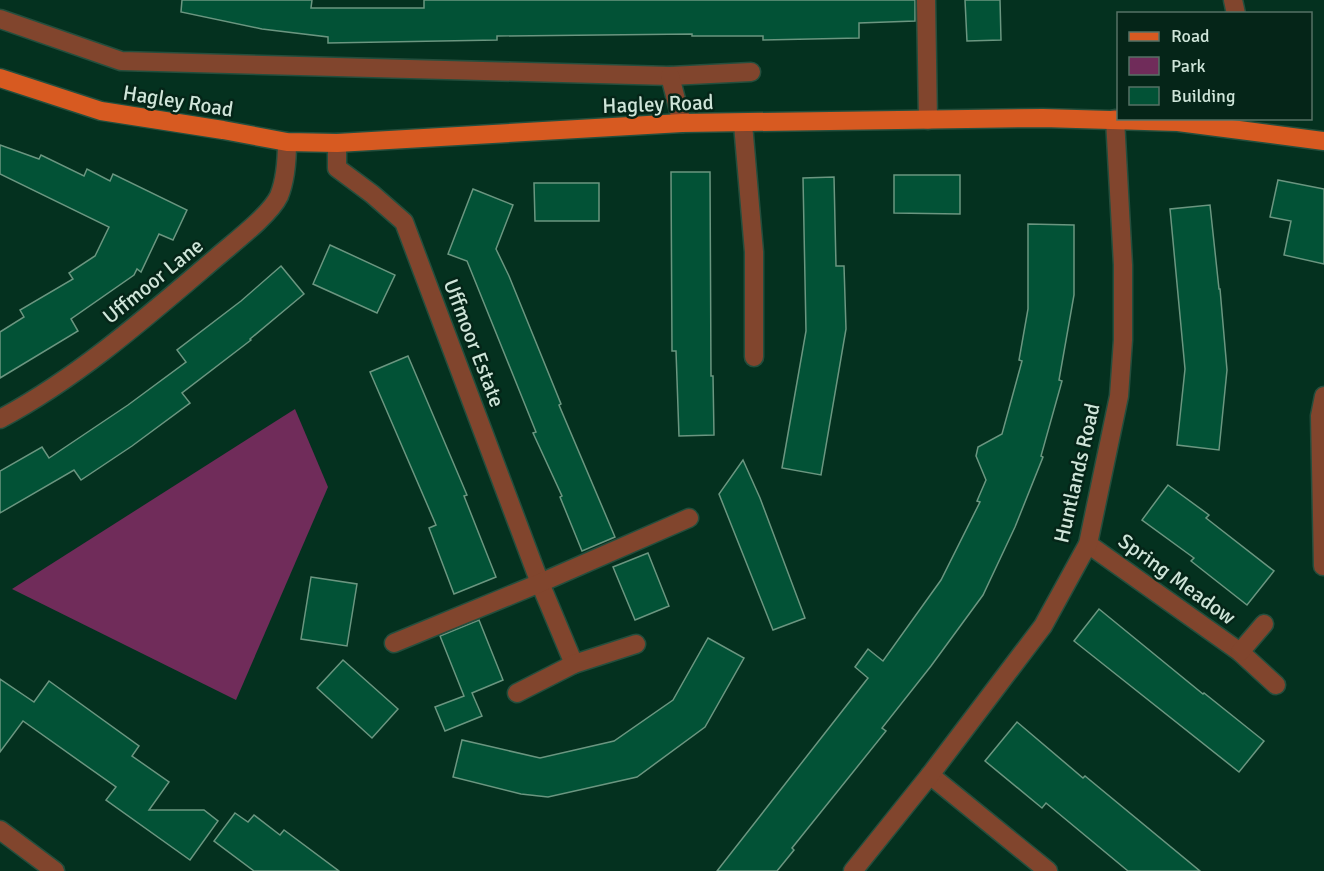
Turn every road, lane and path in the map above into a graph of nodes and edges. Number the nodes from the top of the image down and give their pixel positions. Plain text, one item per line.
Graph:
1 (926, 0) edge
2 (0, 19) edge
3 (751, 72) dead end
4 (670, 76) junction
5 (0, 78) edge
6 (1115, 119) joint
7 (928, 120) junction
8 (1136, 120) edge
9 (682, 123) junction
10 (743, 124) junction
11 (1233, 124) edge
12 (1324, 141) edge
13 (287, 142) junction
14 (337, 143) junction
15 (754, 357) dead end
16 (1324, 396) edge
17 (0, 419) edge
18 (689, 518) dead end
19 (1088, 544) junction
20 (1323, 566) edge
21 (540, 583) junction
22 (1264, 624) dead end
23 (394, 643) dead end
24 (636, 644) dead end
25 (1240, 652) junction
26 (574, 664) junction
27 (1276, 685) dead end
28 (518, 693) dead end
29 (930, 775) junction
30 (0, 830) edge
31 (55, 871) edge
32 (853, 871) edge
33 (1048, 871) edge

1 - 7 street
2 - 4 street, Hagley Road
3 - 4 street, Hagley Road
4 - 9 street
5 - 13 main road, Hagley Road
6 - 7 main road, Hagley Road
6 - 19 street, Huntlands Road
7 - 10 main road, Hagley Road
8 - 11 main road, Hagley Road
9 - 10 main road, Hagley Road
9 - 14 main road, Hagley Road
10 - 15 street
11 - 12 main road, Hagley Road
13 - 14 main road, Hagley Road
13 - 17 street, Uffmoor Lane
14 - 21 street, Uffmoor Estate
16 - 20 street
18 - 21 street
19 - 25 street, Spring Meadow
19 - 29 street, Huntlands Road
21 - 23 street
21 - 26 street, Uffmoor Estate
22 - 25 street, Spring Meadow
24 - 26 street
25 - 27 street, Spring Meadow
26 - 28 street
29 - 32 street, Huntlands Road
29 - 33 street
30 - 31 street

